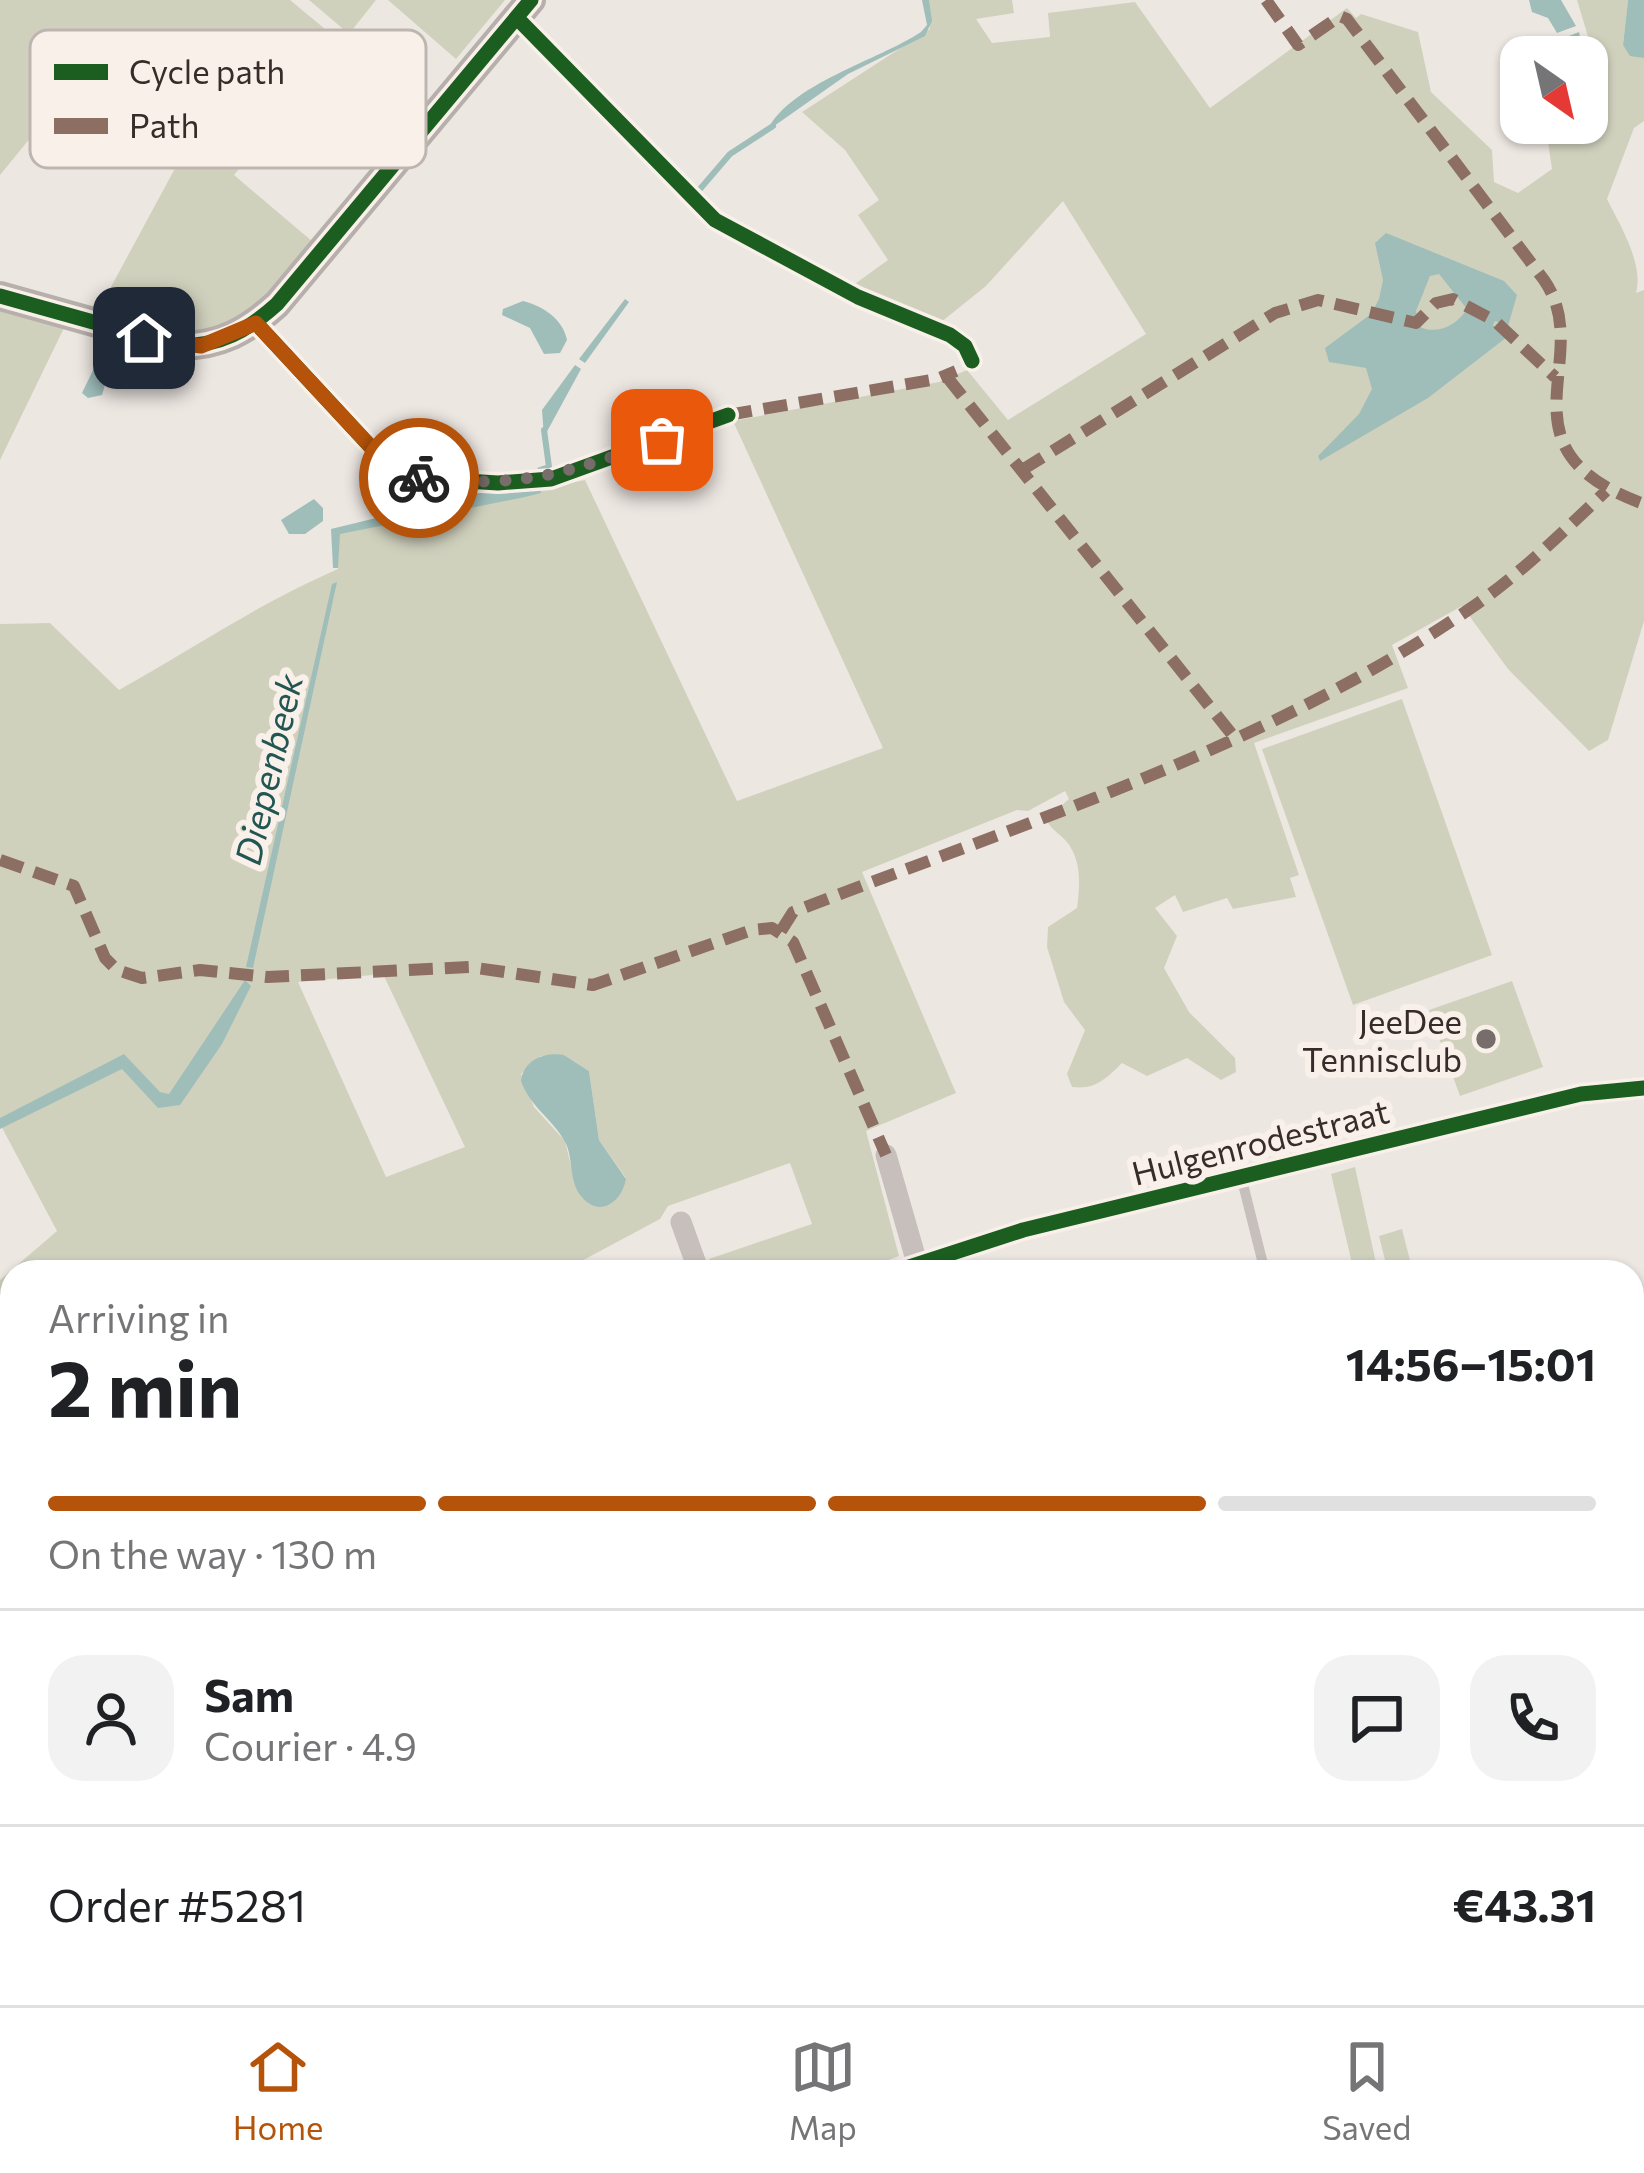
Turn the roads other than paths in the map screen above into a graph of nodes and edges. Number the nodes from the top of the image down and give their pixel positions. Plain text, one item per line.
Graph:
1 (524, 9) edge
2 (426, 124) edge
3 (388, 168) edge
4 (0, 296) edge
5 (256, 323) junction
6 (972, 361) dead end
7 (728, 415) dead end
8 (1644, 1088) edge
9 (886, 1155) dead end
10 (1241, 1176) junction
11 (681, 1222) dead end
12 (695, 1260) edge
13 (916, 1260) edge
14 (929, 1260) edge
15 (1261, 1260) edge

1 - 2 street
1 - 6 street
3 - 5 street
4 - 5 street
5 - 7 street
8 - 10 street, Hulgenrodestraat
9 - 13 street
10 - 14 street, Hulgenrodestraat
10 - 15 lane
11 - 12 street

